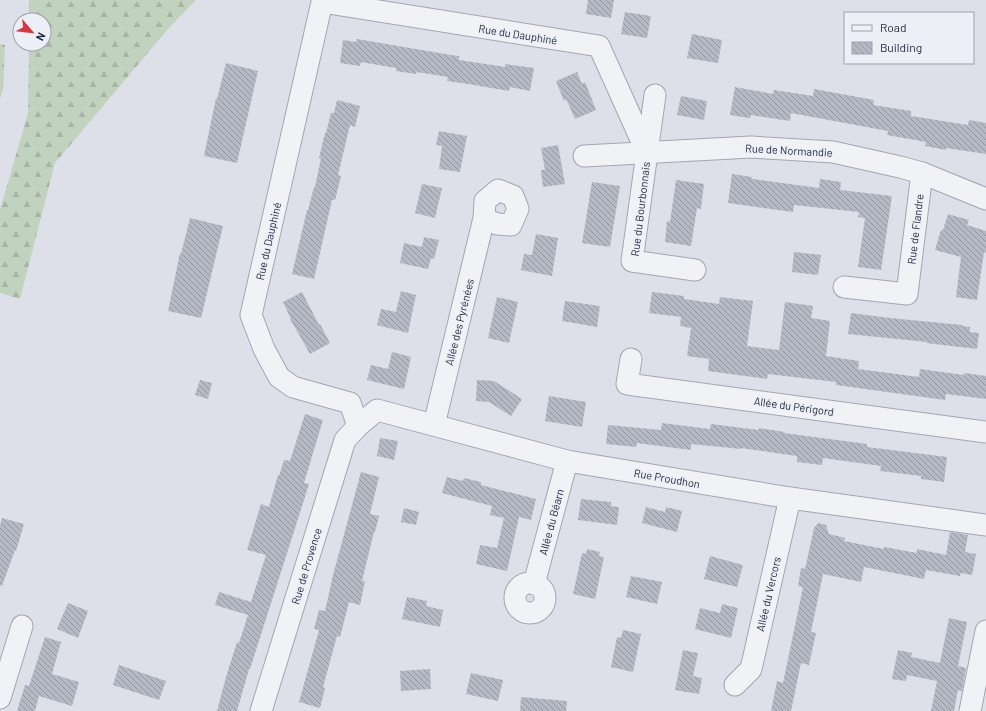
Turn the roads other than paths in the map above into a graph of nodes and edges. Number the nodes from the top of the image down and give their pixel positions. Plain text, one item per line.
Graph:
1 (316, 1) edge
2 (655, 95) dead end
3 (647, 153) junction
4 (584, 156) dead end
5 (922, 173) junction
6 (986, 199) edge
7 (484, 218) dead end
8 (695, 270) dead end
9 (844, 286) dead end
10 (630, 358) dead end
11 (434, 425) junction
12 (358, 426) junction
13 (986, 432) edge
14 (567, 461) junction
15 (790, 498) junction
16 (986, 525) edge
17 (534, 584) dead end
18 (22, 626) dead end
19 (986, 631) edge
20 (735, 685) dead end
21 (0, 698) edge
22 (261, 711) edge
23 (970, 711) edge

1 - 3 street, Rue du Dauphiné
1 - 12 street, Rue du Dauphiné
2 - 3 street, Rue du Bourbonnais
3 - 4 street, Rue de Normandie
3 - 5 street, Rue de Normandie
3 - 8 street, Rue du Bourbonnais
5 - 6 street, Rue de Normandie
5 - 9 street, Rue de Flandre
7 - 11 street, Allée des Pyrénées
10 - 13 street, Allée du Périgord
11 - 12 street, Rue Proudhon
11 - 14 street, Rue Proudhon
12 - 22 street, Rue de Provence
14 - 15 street, Rue Proudhon
14 - 17 street, Allée du Béarn
15 - 16 street, Rue Proudhon
15 - 20 street, Allée du Vercors
18 - 21 street
19 - 23 street

